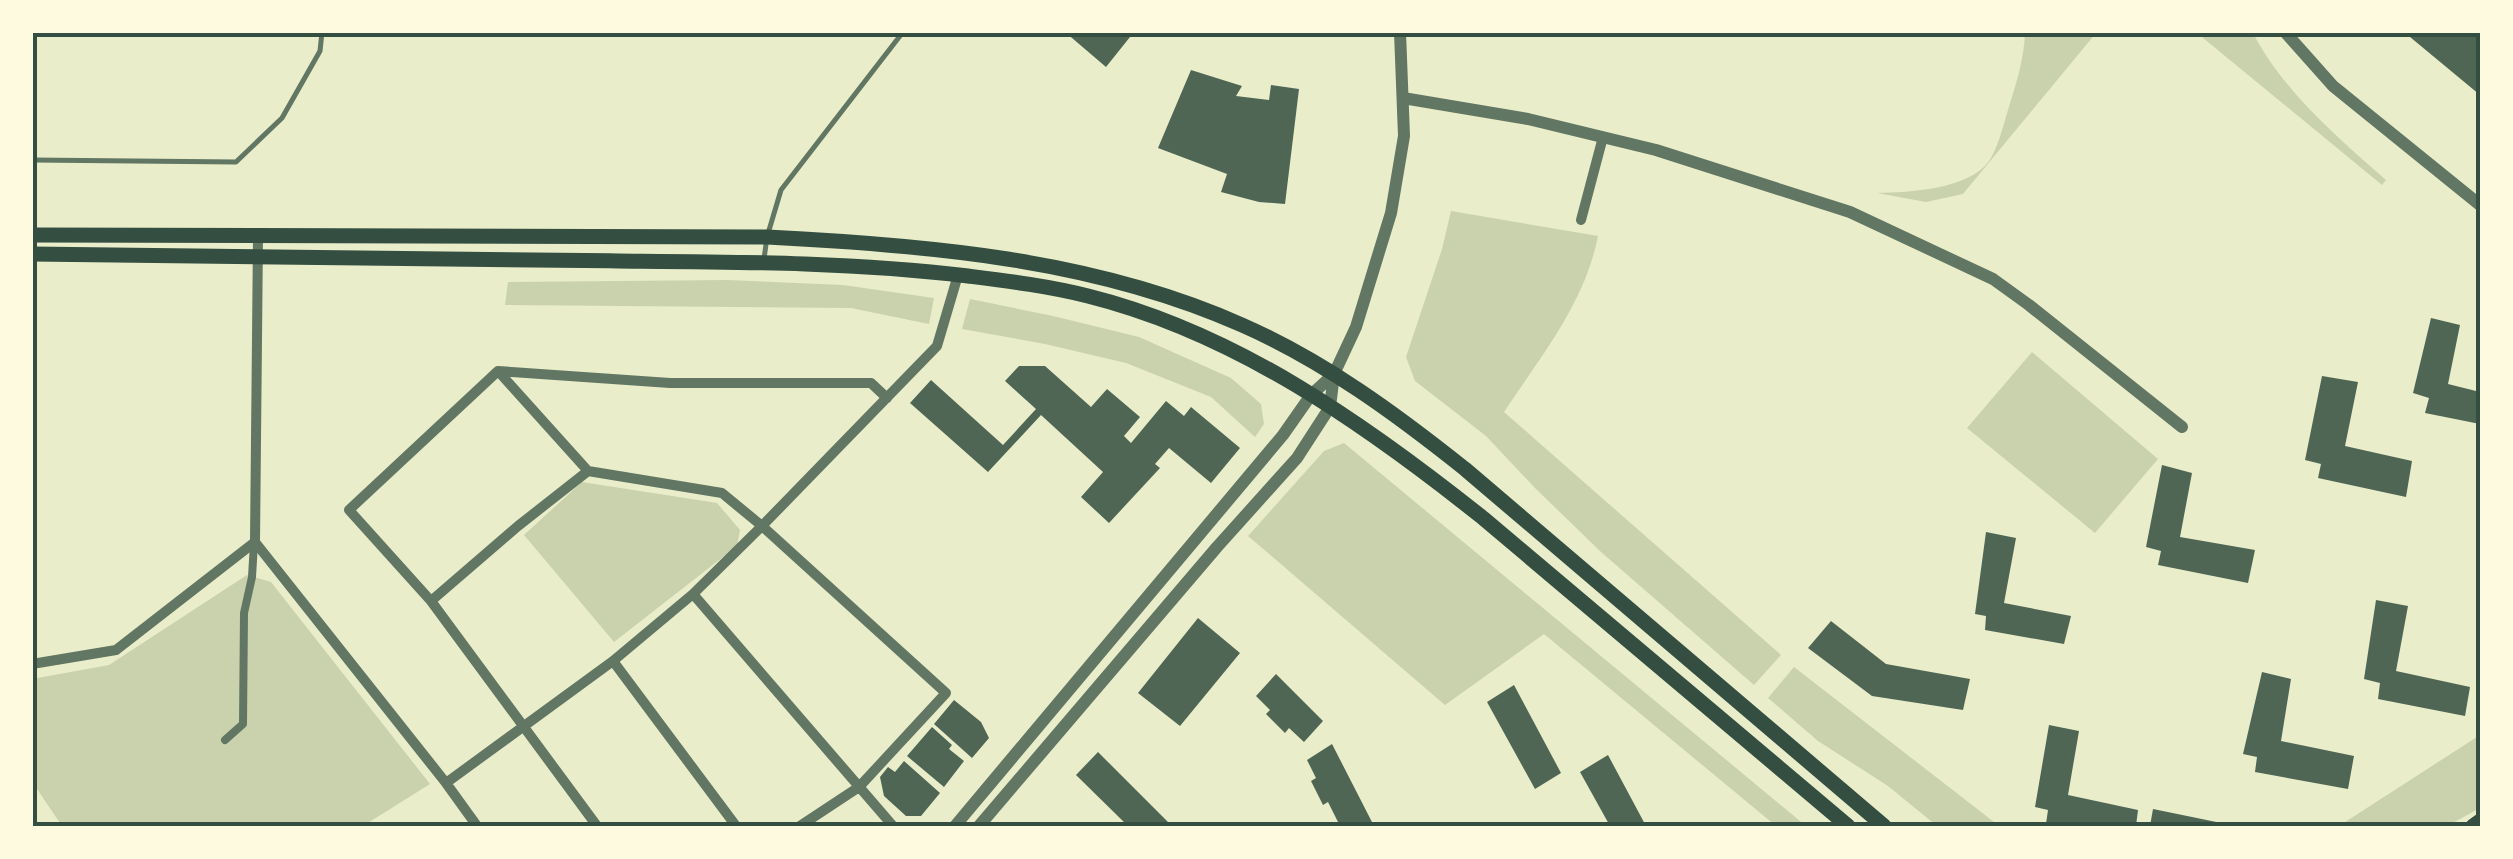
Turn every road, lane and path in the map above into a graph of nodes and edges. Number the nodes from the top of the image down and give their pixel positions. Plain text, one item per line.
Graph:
1 (322, 32) edge
2 (904, 32) edge
3 (1400, 32) edge
4 (2285, 32) edge
5 (1403, 98) junction
6 (1602, 137) junction
7 (32, 160) edge
8 (2480, 204) edge
9 (1581, 220) dead end
10 (32, 235) edge
11 (258, 236) junction
12 (766, 237) junction
13 (32, 254) edge
14 (258, 257) junction
15 (764, 262) junction
16 (958, 275) junction
17 (498, 372) junction
18 (1334, 374) junction
19 (1311, 394) junction
20 (887, 398) junction
21 (1330, 407) junction
22 (2182, 427) dead end
23 (588, 471) junction
24 (762, 526) junction
25 (254, 542) junction
26 (692, 594) junction
27 (431, 601) junction
28 (612, 661) junction
29 (32, 664) edge
30 (522, 727) junction
31 (225, 740) dead end
32 (1801, 756) junction
33 (446, 783) junction
34 (859, 787) junction
35 (2480, 821) edge
36 (477, 826) edge
37 (597, 826) edge
38 (736, 826) edge
39 (800, 826) edge
40 (894, 826) edge
41 (955, 826) edge
42 (979, 826) edge
43 (1848, 826) edge
44 (1884, 826) edge
45 (1897, 826) edge
46 (2473, 826) edge

1 - 7 lane
2 - 12 lane
3 - 5 street
4 - 8 street
5 - 6 street
5 - 18 street
6 - 9 street
6 - 22 street
10 - 11 main road
11 - 12 main road
11 - 14 street
12 - 15 lane
12 - 18 main road
13 - 14 main road
14 - 15 main road
14 - 25 street
15 - 16 main road
16 - 19 main road
16 - 20 street
17 - 20 street
17 - 23 street
17 - 27 street
18 - 19 street
18 - 21 street
18 - 32 main road
19 - 21 main road
19 - 41 street
20 - 24 street
21 - 42 street
21 - 43 main road
23 - 24 street
23 - 27 street
24 - 26 street
24 - 34 street
25 - 29 street
25 - 31 street
25 - 33 street
26 - 28 street
26 - 34 street
27 - 30 street
28 - 30 street
28 - 38 street
30 - 33 street
30 - 37 street
32 - 44 main road
32 - 45 main road
33 - 36 street
34 - 39 street
34 - 40 street
35 - 46 main road

